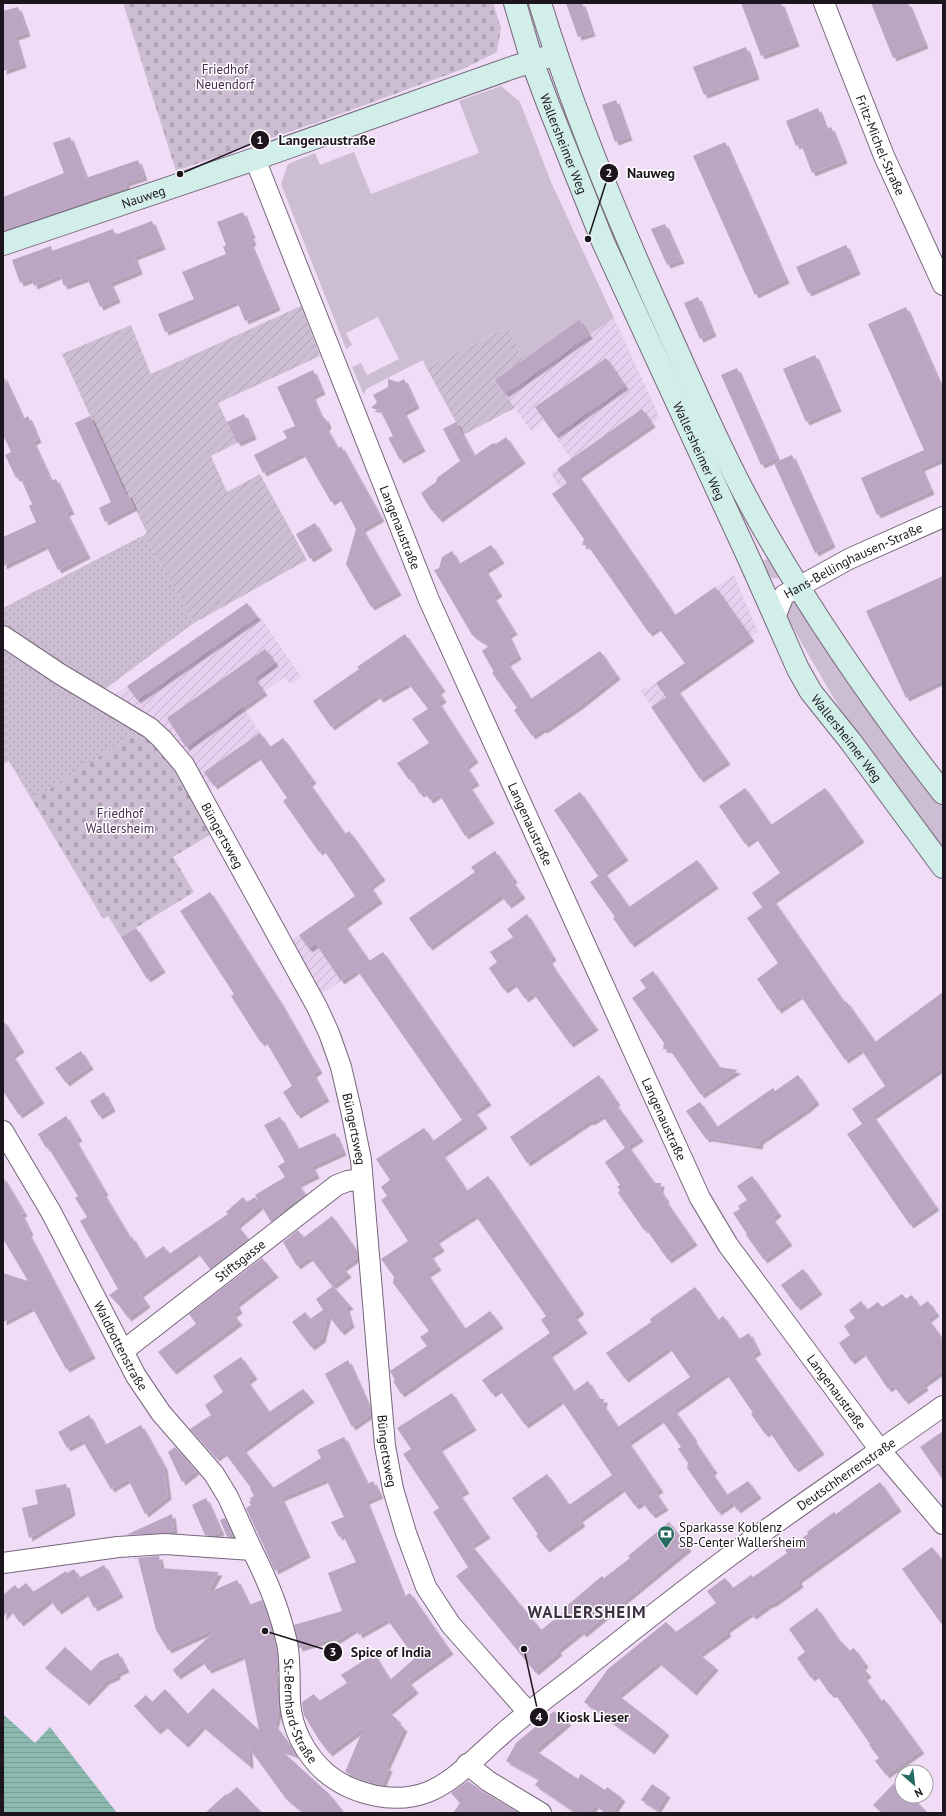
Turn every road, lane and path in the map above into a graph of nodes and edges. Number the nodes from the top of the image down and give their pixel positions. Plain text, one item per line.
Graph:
1 (514, 3) edge
2 (540, 3) edge
3 (824, 3) edge
4 (556, 55) junction
5 (532, 61) junction
6 (255, 159) junction
7 (3, 244) edge
8 (943, 285) edge
9 (943, 517) edge
10 (799, 587) junction
11 (775, 617) junction
12 (3, 636) edge
13 (943, 793) edge
14 (943, 867) edge
15 (3, 1131) edge
16 (362, 1179) junction
17 (123, 1351) junction
18 (943, 1406) edge
19 (880, 1450) junction
20 (943, 1524) edge
21 (252, 1550) junction
22 (3, 1563) edge
23 (528, 1712) junction
24 (467, 1764) junction
25 (542, 1813) edge

1 - 5 street, Wallersheimer Weg
2 - 4 street, Wallersheimer Weg
3 - 8 street, Fritz-Michel-Straße
4 - 5 street, Nauweg
4 - 10 street, Wallersheimer Weg
5 - 6 street, Nauweg
5 - 11 street, Wallersheimer Weg
6 - 7 street, Nauweg
6 - 19 street, Langenaustraße
9 - 10 street, Hans-Bellinghausen-Straße
10 - 11 street, Hans-Bellinghausen-Straße
10 - 13 street, Wallersheimer Weg
11 - 14 street, Wallersheimer Weg
12 - 16 street, Büngertsweg
15 - 17 street, Waldbottenstraße
16 - 17 street, Stiftsgasse
16 - 23 street, Büngertsweg
17 - 21 street, Waldbottenstraße
18 - 19 street, Deutschherrenstraße
19 - 20 street, Langenaustraße
19 - 23 street, Deutschherrenstraße
21 - 22 street
21 - 24 street, St.-Bernhard-Straße
23 - 24 street, Deutschherrenstraße
24 - 25 street

